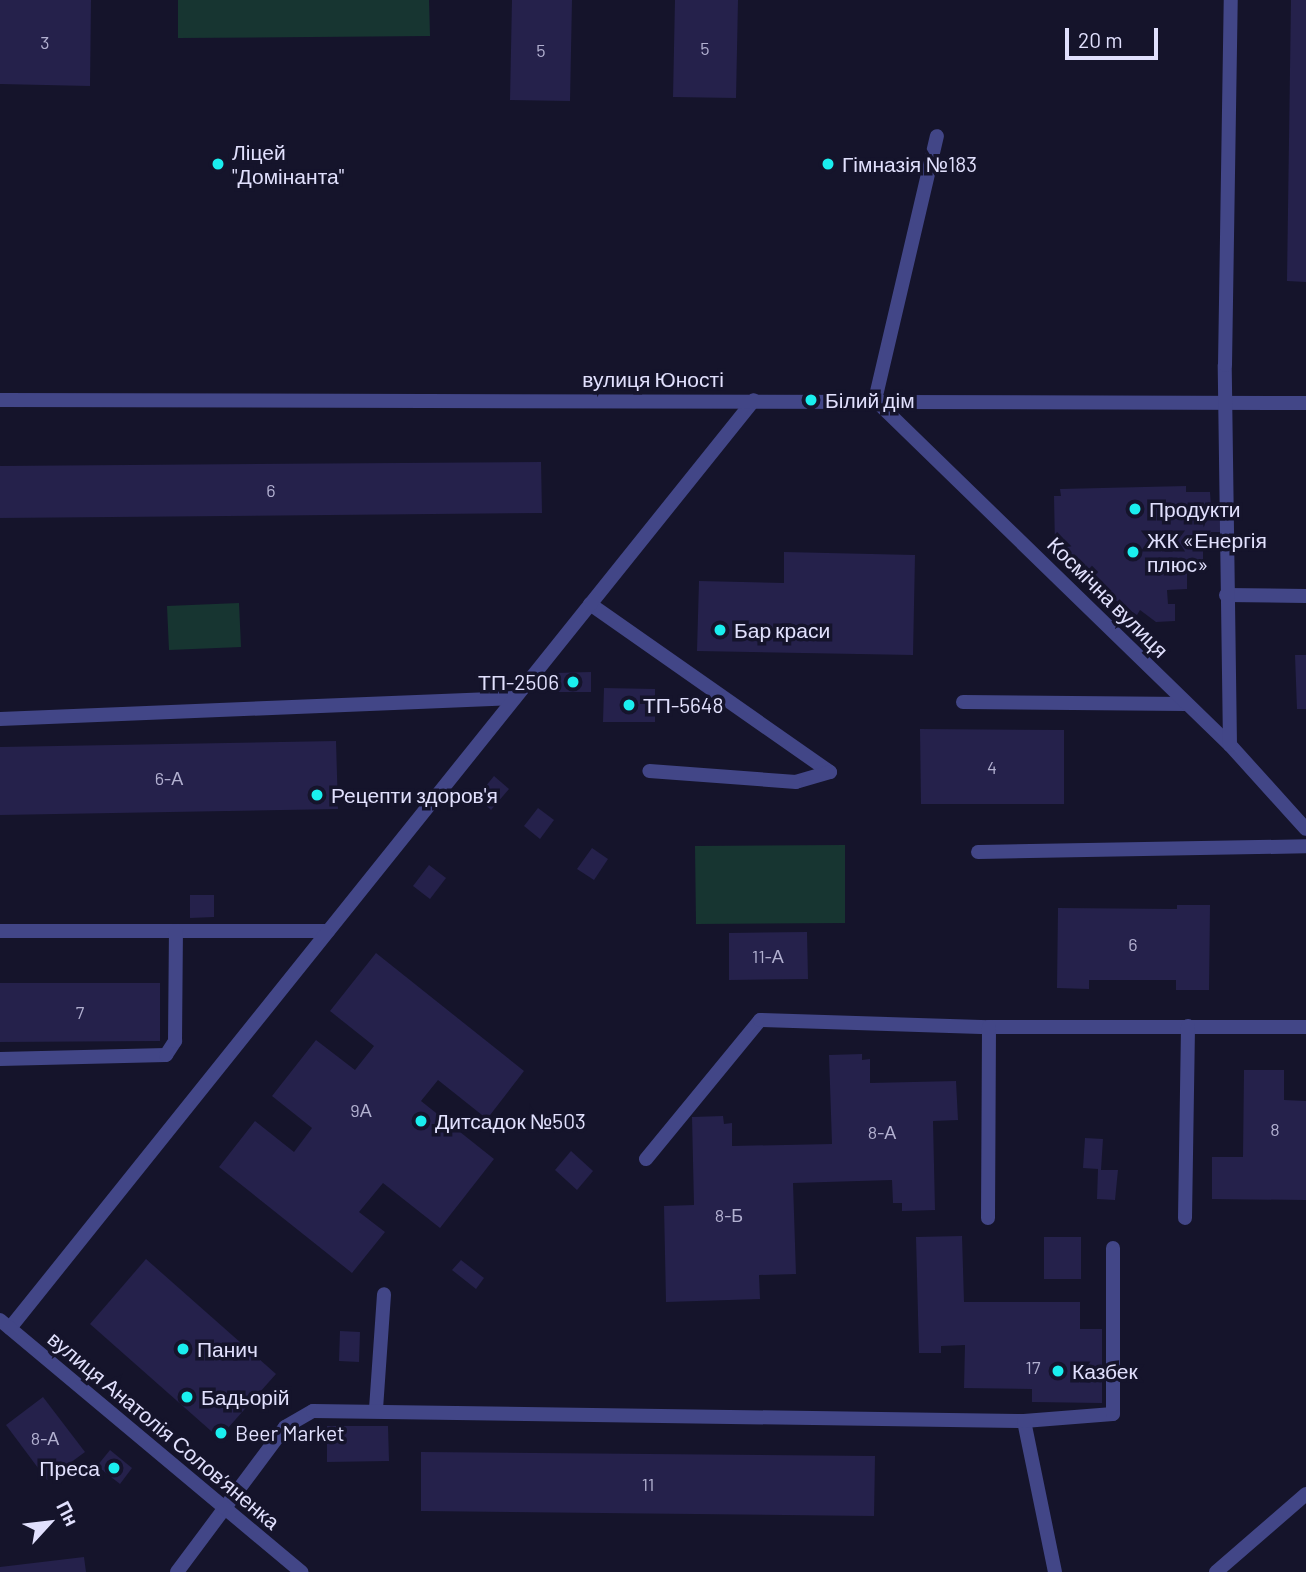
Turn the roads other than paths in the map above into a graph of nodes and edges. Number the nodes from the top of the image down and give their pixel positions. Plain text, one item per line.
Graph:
1 (1231, 0) edge
2 (937, 136) dead end
3 (0, 400) edge
4 (754, 400) junction
5 (875, 401) junction
6 (1225, 403) junction
7 (1306, 403) edge
8 (1226, 595) junction
9 (1306, 596) edge
10 (590, 604) junction
11 (515, 698) junction
12 (963, 702) dead end
13 (1186, 704) junction
14 (0, 719) edge
15 (1230, 745) junction
16 (649, 771) dead end
17 (1306, 829) edge
18 (1306, 846) edge
19 (978, 852) dead end
20 (328, 930) junction
21 (0, 931) edge
22 (176, 931) junction
23 (1188, 1026) junction
24 (989, 1027) junction
25 (1306, 1027) edge
26 (0, 1059) edge
27 (646, 1159) dead end
28 (988, 1218) dead end
29 (1185, 1218) dead end
30 (1113, 1248) dead end
31 (384, 1294) dead end
32 (5, 1324) edge
33 (376, 1409) junction
34 (1024, 1421) junction
35 (1306, 1494) edge
36 (225, 1512) junction
37 (177, 1572) edge
38 (301, 1572) edge
39 (1055, 1572) edge
40 (1216, 1572) edge

1 - 6 street
2 - 5 street
3 - 4 street, вулиця Юності
4 - 5 street, вулиця Юності
4 - 10 street
5 - 6 street, вулиця Юності
5 - 13 street, Космічна вулиця
6 - 7 street, вулиця Юності
6 - 8 street
8 - 9 street
8 - 15 street
10 - 11 street
10 - 16 street
11 - 14 street
11 - 20 street
12 - 13 street
13 - 15 street, Космічна вулиця
15 - 17 street, Космічна вулиця
18 - 19 street
20 - 22 street
20 - 32 street
21 - 22 street
22 - 26 street
23 - 24 street
23 - 25 street
23 - 29 street
24 - 27 street
24 - 28 street
30 - 34 street
31 - 33 street
32 - 36 street, вулиця Анатолія Соловʼяненка
33 - 34 street
33 - 36 street
34 - 39 street
35 - 40 street
36 - 37 street
36 - 38 street, вулиця Анатолія Соловʼяненка

